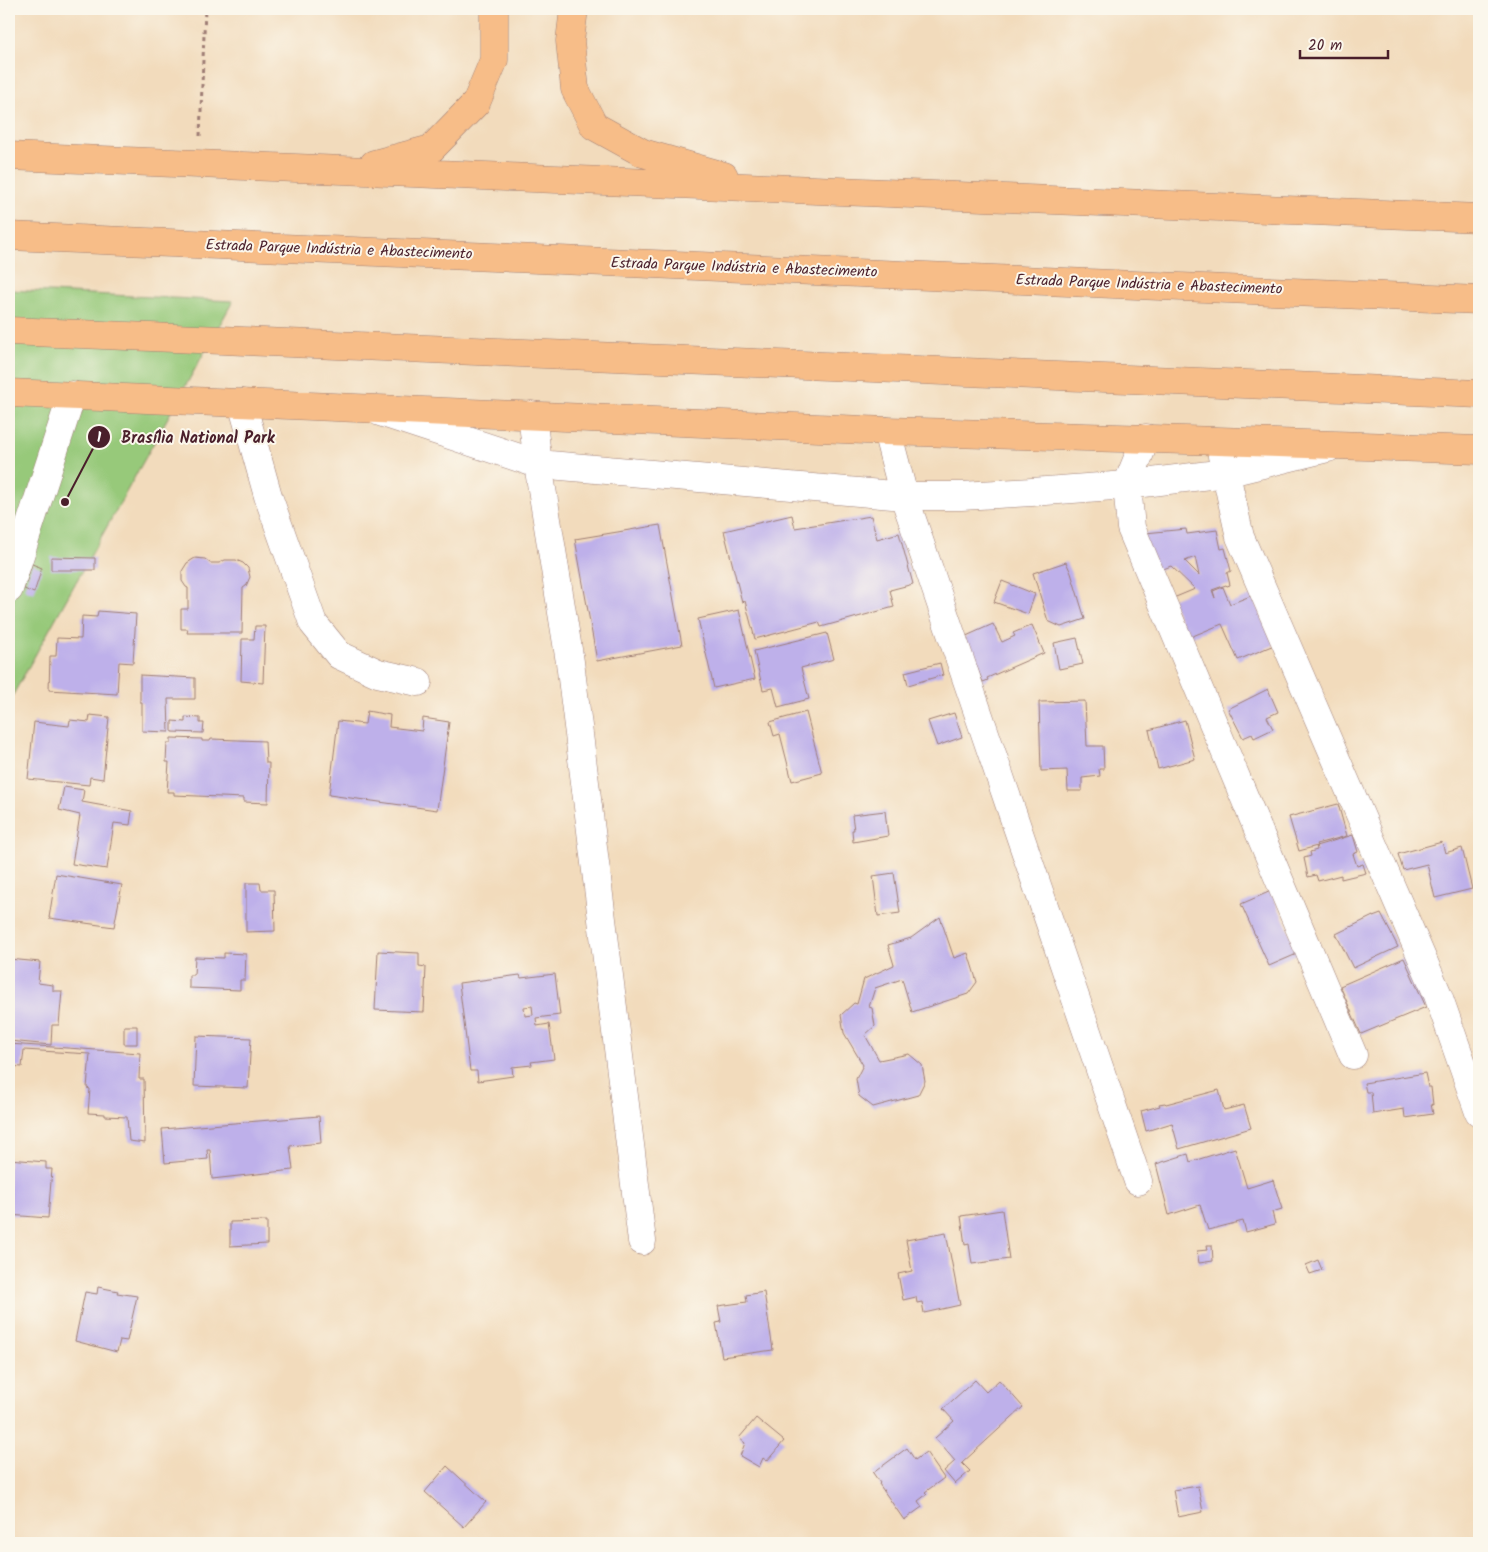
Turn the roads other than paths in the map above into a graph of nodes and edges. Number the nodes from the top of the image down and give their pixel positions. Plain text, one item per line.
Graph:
1 (494, 9) edge
2 (574, 9) edge
3 (9, 156) edge
4 (350, 171) junction
5 (768, 189) junction
6 (1479, 218) edge
7 (9, 236) edge
8 (1479, 300) edge
9 (9, 331) edge
10 (9, 393) edge
11 (1479, 394) edge
12 (72, 395) junction
13 (242, 403) junction
14 (366, 408) junction
15 (532, 416) junction
16 (887, 431) junction
17 (1146, 438) junction
18 (1219, 441) junction
19 (1340, 446) junction
20 (1479, 450) edge
21 (538, 464) junction
22 (1226, 473) junction
23 (1127, 485) junction
24 (904, 496) junction
25 (9, 589) edge
26 (418, 682) dead end
27 (1353, 1055) dead end
28 (1479, 1112) edge
29 (1138, 1181) dead end
30 (642, 1241) dead end

1 - 4 main road
2 - 5 main road
3 - 4 main road
4 - 5 main road
5 - 6 main road
7 - 8 main road, Estrada Parque Indústria e Abastecimento
9 - 11 main road
10 - 12 main road
12 - 13 main road
12 - 25 street
13 - 14 main road
13 - 26 street
14 - 15 main road
14 - 21 street
15 - 16 main road
15 - 21 street
16 - 17 main road
16 - 24 street
17 - 18 main road
17 - 23 street
18 - 19 main road
18 - 22 street
19 - 20 main road
19 - 22 street
21 - 24 street
21 - 30 street
22 - 23 street
22 - 28 street
23 - 24 street
23 - 27 street
24 - 29 street

